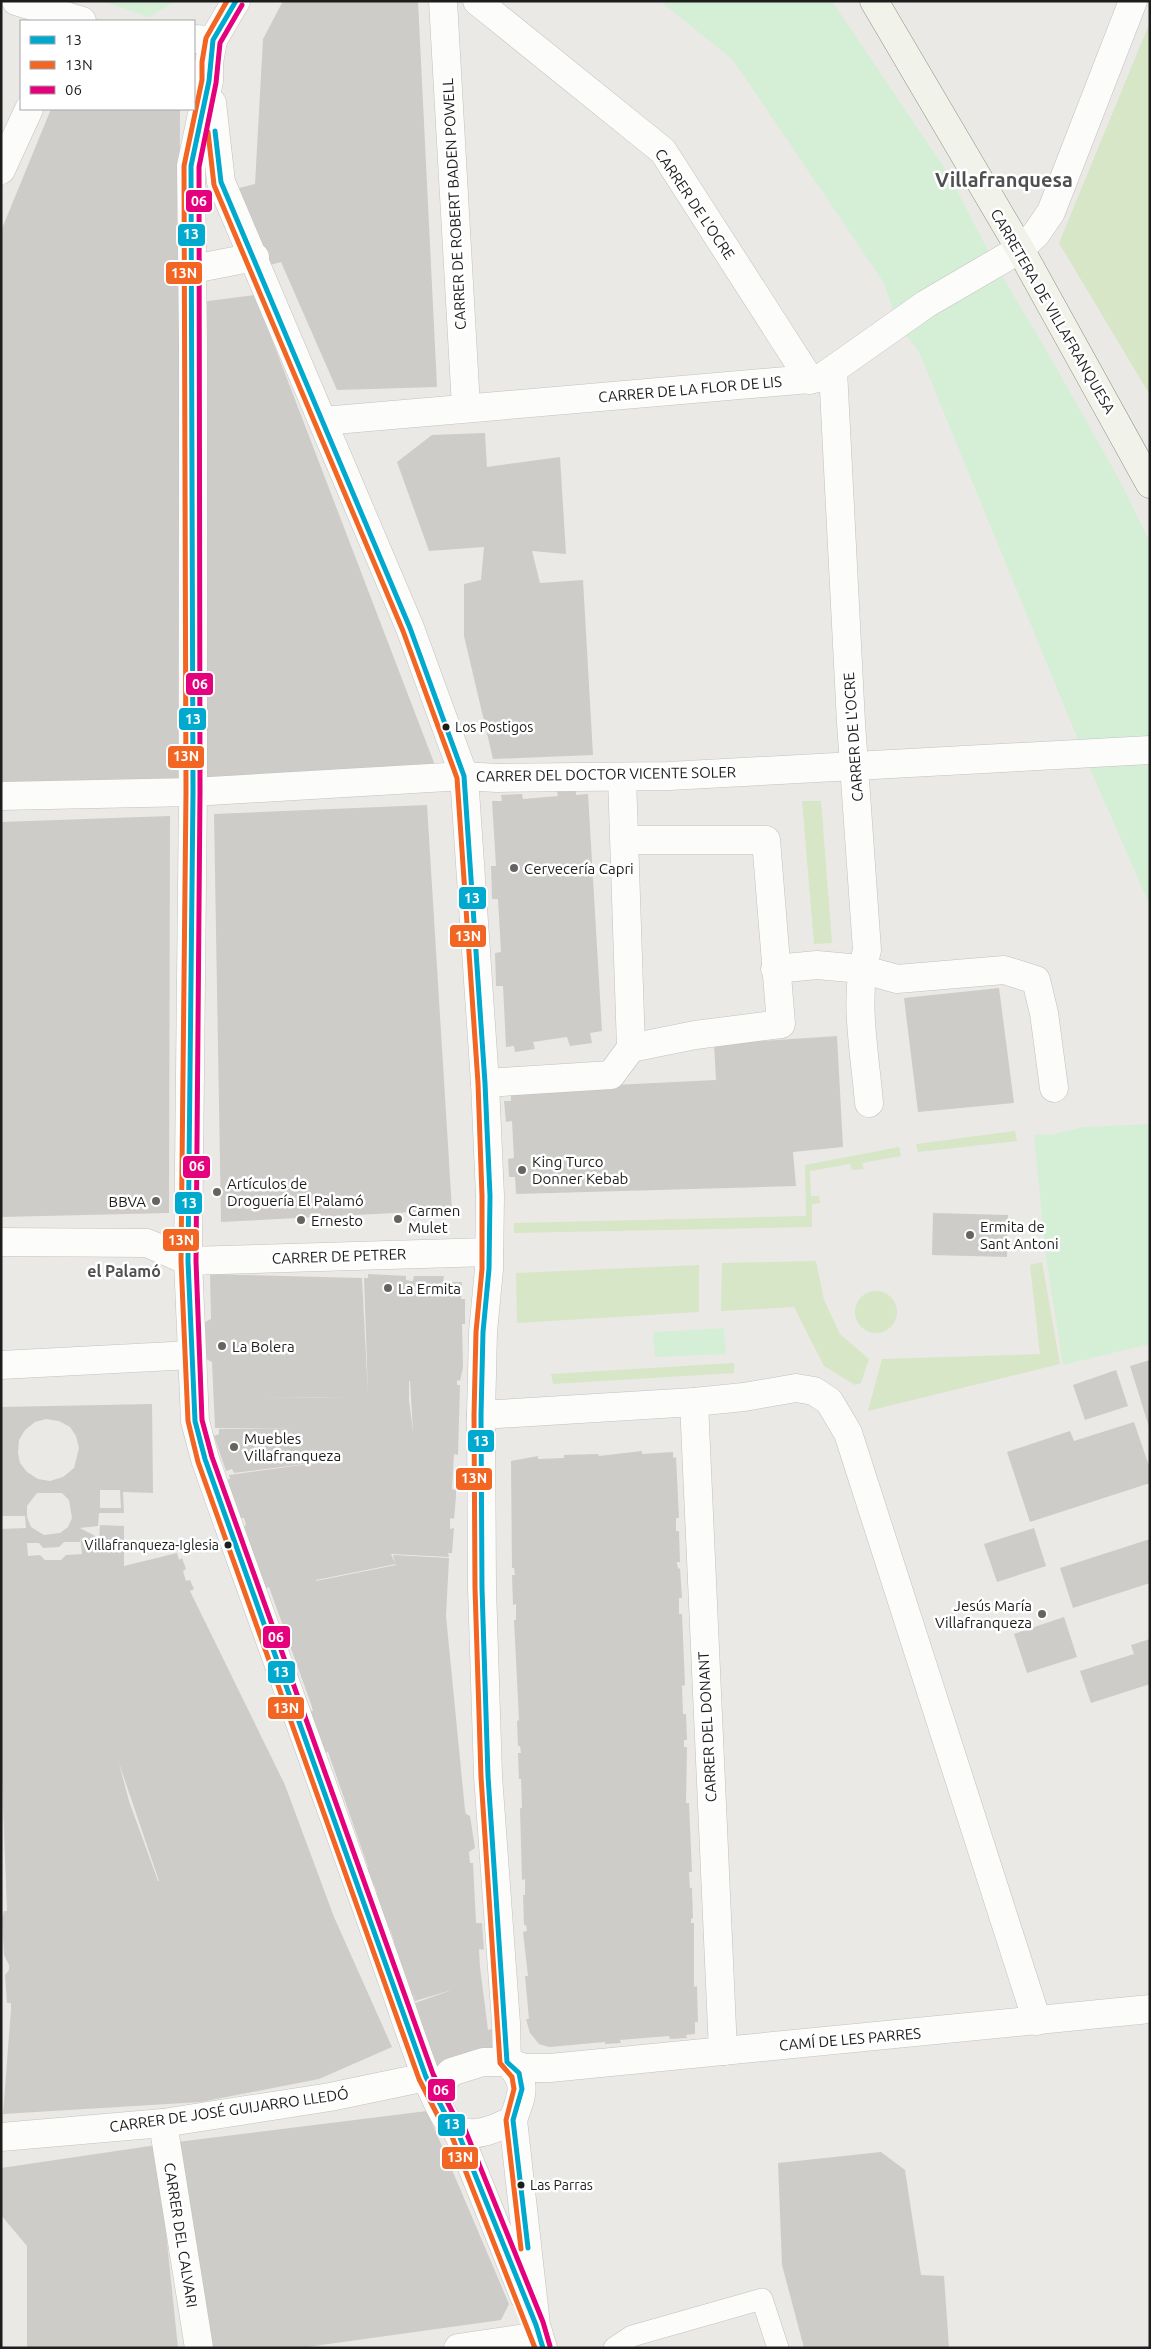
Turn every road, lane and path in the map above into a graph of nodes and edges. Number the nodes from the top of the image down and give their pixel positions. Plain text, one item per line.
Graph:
1 (11, 1) edge
2 (16, 1) edge
3 (236, 1) edge
4 (442, 1) edge
5 (477, 1) edge
6 (1134, 1) edge
7 (877, 4) edge
8 (23, 20) edge
9 (79, 20) edge
10 (204, 40) edge
11 (209, 82) junction
12 (29, 110) edge
13 (1, 170) edge
14 (1020, 249) junction
15 (254, 257) junction
16 (192, 269) junction
17 (821, 375) junction
18 (466, 407) junction
19 (324, 421) junction
20 (1150, 484) edge
21 (1150, 750) edge
22 (854, 766) junction
23 (464, 776) junction
24 (622, 777) junction
25 (193, 792) junction
26 (1, 796) edge
27 (625, 840) junction
28 (775, 969) junction
29 (861, 969) junction
30 (631, 1048) junction
31 (485, 1083) junction
32 (1054, 1088) dead end
33 (869, 1103) dead end
34 (1, 1242) edge
35 (489, 1252) junction
36 (188, 1261) junction
37 (192, 1354) junction
38 (1, 1365) edge
39 (694, 1402) junction
40 (481, 1415) junction
41 (1150, 2009) edge
42 (1037, 2021) junction
43 (723, 2051) junction
44 (507, 2062) junction
45 (550, 2068) junction
46 (430, 2085) junction
47 (522, 2089) junction
48 (513, 2120) junction
49 (163, 2122) junction
50 (457, 2130) junction
51 (1, 2137) edge
52 (539, 2336) edge
53 (199, 2348) edge
54 (458, 2348) edge
55 (614, 2348) edge
56 (778, 2348) edge

1 - 8 street
2 - 9 street
3 - 10 street
4 - 18 street, CARRER DE ROBERT BADEN POWELL
5 - 17 street, CARRER DE L'OCRE
6 - 14 street
7 - 14 main road, CARRETERA DE VILLAFRANQUESA
10 - 11 street
11 - 15 street
11 - 16 street
12 - 13 street
14 - 17 street
14 - 20 main road, CARRETERA DE VILLAFRANQUESA
15 - 16 street
15 - 19 street
16 - 25 street
17 - 18 street, CARRER DE LA FLOR DE LIS
17 - 22 street, CARRER DE L'OCRE
18 - 19 street, CARRER DE LA FLOR DE LIS
19 - 23 street
21 - 22 street, CARRER DEL DOCTOR VICENTE SOLER
22 - 24 street, CARRER DEL DOCTOR VICENTE SOLER
22 - 29 street, CARRER DE L'OCRE
23 - 24 street, CARRER DEL DOCTOR VICENTE SOLER
23 - 25 street, CARRER DEL DOCTOR VICENTE SOLER
23 - 31 street
24 - 27 street
25 - 26 street, CARRER DEL DOCTOR VICENTE SOLER
25 - 36 street
27 - 28 street
27 - 30 street
28 - 29 street
28 - 30 street
29 - 32 street
29 - 33 street, CARRER DE L'OCRE
30 - 31 street
31 - 35 street
34 - 36 street
35 - 36 street, CARRER DE PETRER
35 - 40 street
36 - 37 street
37 - 38 street
37 - 46 street
39 - 40 street
39 - 42 street
39 - 43 street, CARRER DEL DONANT
40 - 44 street
41 - 42 street, CAMÍ DE LES PARRES
42 - 43 street, CAMÍ DE LES PARRES
43 - 45 street, CAMÍ DE LES PARRES
44 - 45 street, CAMÍ DE LES PARRES
44 - 46 street
44 - 47 street
45 - 47 street, CAMÍ DE LES PARRES
46 - 49 street, CARRER DE JOSÉ GUIJARRO LLEDÓ
46 - 50 street
47 - 48 street
48 - 50 street
48 - 52 street
49 - 51 street, CARRER DE JOSÉ GUIJARRO LLEDÓ
49 - 53 street, CARRER DEL CALVARI
50 - 52 street
52 - 54 street
55 - 56 lane

